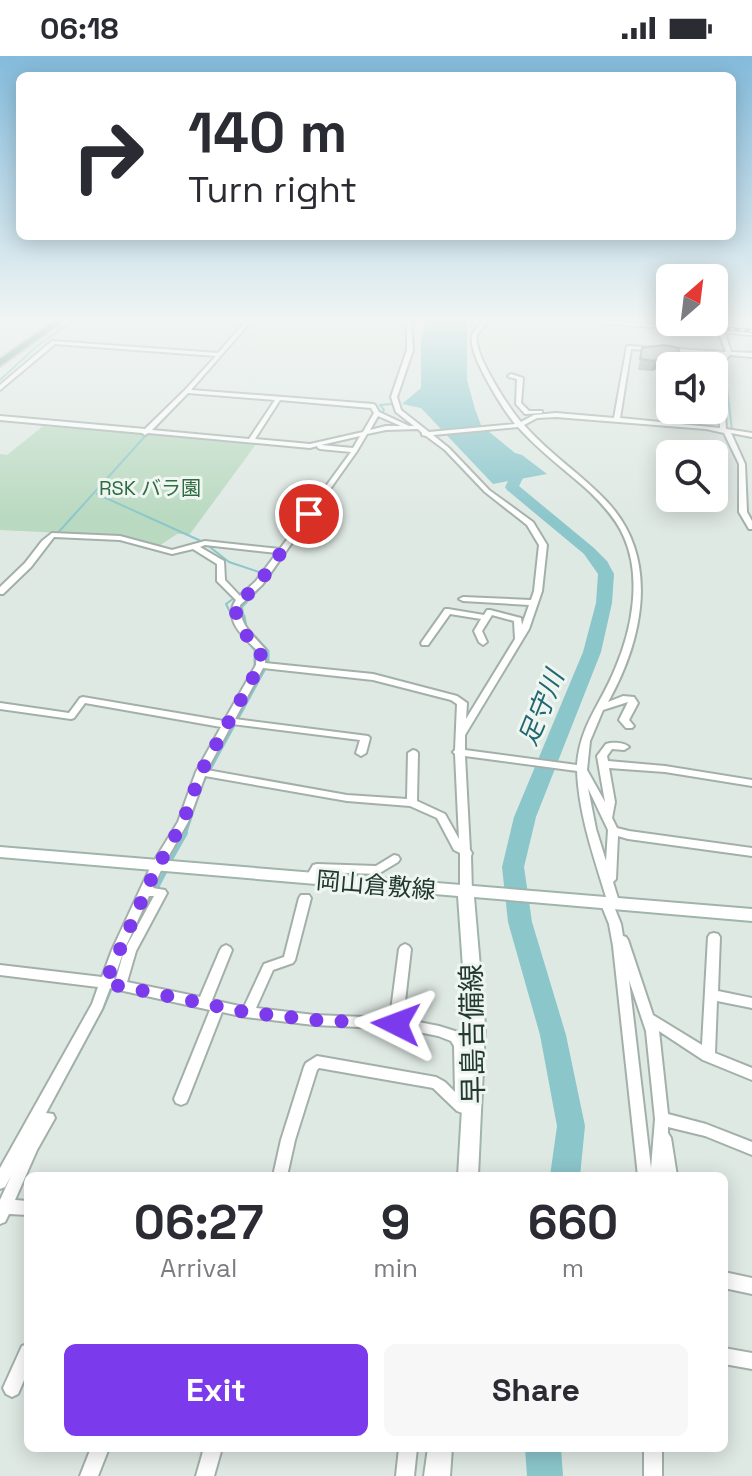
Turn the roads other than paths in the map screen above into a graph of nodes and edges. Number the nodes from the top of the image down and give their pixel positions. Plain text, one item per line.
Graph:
1 (192, 386) edge
2 (399, 386) edge
3 (491, 386) edge
4 (519, 386) edge
5 (621, 386) edge
6 (721, 386) edge
7 (188, 391) junction
8 (279, 398) junction
9 (380, 414) junction
10 (569, 416) junction
11 (0, 418) edge
12 (617, 420) junction
13 (519, 425) junction
14 (408, 426) junction
15 (725, 431) junction
16 (423, 432) junction
17 (147, 433) junction
18 (364, 433) junction
19 (752, 435) edge
20 (251, 440) junction
21 (310, 446) junction
22 (355, 450) junction
23 (742, 497) junction
24 (752, 498) edge
25 (752, 527) edge
26 (194, 546) junction
27 (282, 551) junction
28 (0, 592) edge
29 (238, 597) junction
30 (463, 599) dead end
31 (534, 603) junction
32 (484, 617) junction
33 (483, 642) dead end
34 (425, 643) dead end
35 (518, 644) junction
36 (264, 666) junction
37 (0, 706) edge
38 (601, 708) junction
39 (230, 723) junction
40 (629, 726) dead end
41 (461, 734) junction
42 (624, 747) dead end
43 (461, 752) junction
44 (361, 753) dead end
45 (413, 753) dead end
46 (604, 764) junction
47 (581, 770) junction
48 (206, 773) junction
49 (752, 783) edge
50 (412, 803) junction
51 (610, 824) junction
52 (0, 852) edge
53 (752, 852) edge
54 (467, 853) junction
55 (394, 859) dead end
56 (164, 867) junction
57 (311, 879) junction
58 (471, 893) junction
59 (305, 898) dead end
60 (607, 901) junction
61 (752, 915) edge
62 (615, 924) junction
63 (714, 937) dead end
64 (405, 949) dead end
65 (226, 950) dead end
66 (1, 971) edge
67 (112, 984) junction
68 (711, 995) junction
69 (204, 1003) junction
70 (752, 1003) edge
71 (218, 1006) junction
72 (248, 1012) junction
73 (648, 1018) junction
74 (396, 1024) junction
75 (708, 1056) junction
76 (752, 1074) edge
77 (181, 1099) dead end
78 (468, 1110) junction
79 (48, 1118) dead end
80 (662, 1122) junction
81 (752, 1149) edge
82 (281, 1172) edge
83 (468, 1172) edge
84 (645, 1172) edge
85 (658, 1172) edge
86 (669, 1172) edge
87 (0, 1182) edge
88 (2, 1208) edge
89 (24, 1208) edge
90 (728, 1281) edge
91 (752, 1286) edge
92 (728, 1357) edge
93 (24, 1361) edge
94 (752, 1361) edge
95 (12, 1388) dead end
96 (98, 1452) edge
97 (212, 1452) edge
98 (408, 1452) edge
99 (440, 1452) edge
100 (653, 1452) edge
101 (89, 1476) edge
102 (205, 1476) edge
103 (405, 1476) edge
104 (437, 1476) edge
105 (653, 1476) edge

1 - 7 street
2 - 16 street
3 - 13 street
4 - 10 street
5 - 12 street
6 - 15 street
7 - 8 street
7 - 17 street
8 - 9 street
8 - 20 street
9 - 14 street
9 - 18 street
10 - 12 street
10 - 13 street
11 - 17 street
12 - 15 street
13 - 16 street
13 - 38 street
14 - 16 street
14 - 18 street
15 - 19 street
15 - 23 street
16 - 31 street
17 - 20 street
18 - 21 street
18 - 22 street
20 - 21 street
21 - 22 street
22 - 27 street
23 - 24 street
23 - 25 street
26 - 27 street
26 - 28 street
26 - 29 street
27 - 29 street
29 - 36 street
30 - 31 street
31 - 35 street
32 - 33 street
32 - 34 street
32 - 35 street
35 - 41 street
36 - 39 street
36 - 41 street
37 - 39 street
38 - 40 street
38 - 47 street
39 - 44 street
39 - 48 street
41 - 43 street
42 - 46 street
43 - 47 street
43 - 54 street
45 - 50 street
46 - 49 street
46 - 51 street
47 - 51 street
47 - 60 street
48 - 50 street
48 - 56 street
50 - 54 street
51 - 53 street
51 - 60 street
52 - 56 main road, 岡山倉敷線
54 - 58 street
55 - 57 street
56 - 57 main road, 岡山倉敷線
56 - 67 street
57 - 58 main road, 岡山倉敷線
58 - 60 main road, 岡山倉敷線
58 - 78 main road, 早島吉備線
59 - 72 street
60 - 61 main road, 岡山倉敷線
60 - 62 street
62 - 73 street
62 - 84 street
63 - 68 street
64 - 74 street
65 - 69 street
66 - 67 street
67 - 69 street
67 - 87 street
68 - 70 street
68 - 75 street
69 - 71 street
71 - 72 street
71 - 77 street
72 - 74 street
73 - 75 street
73 - 80 street
74 - 78 street
75 - 76 street
78 - 82 street
78 - 83 main road, 早島吉備線
79 - 88 street
80 - 81 street
80 - 85 street
80 - 86 street
88 - 89 street
90 - 91 street
92 - 94 street
93 - 95 street
96 - 101 street
97 - 102 street
98 - 103 street
99 - 104 main road
100 - 105 street

